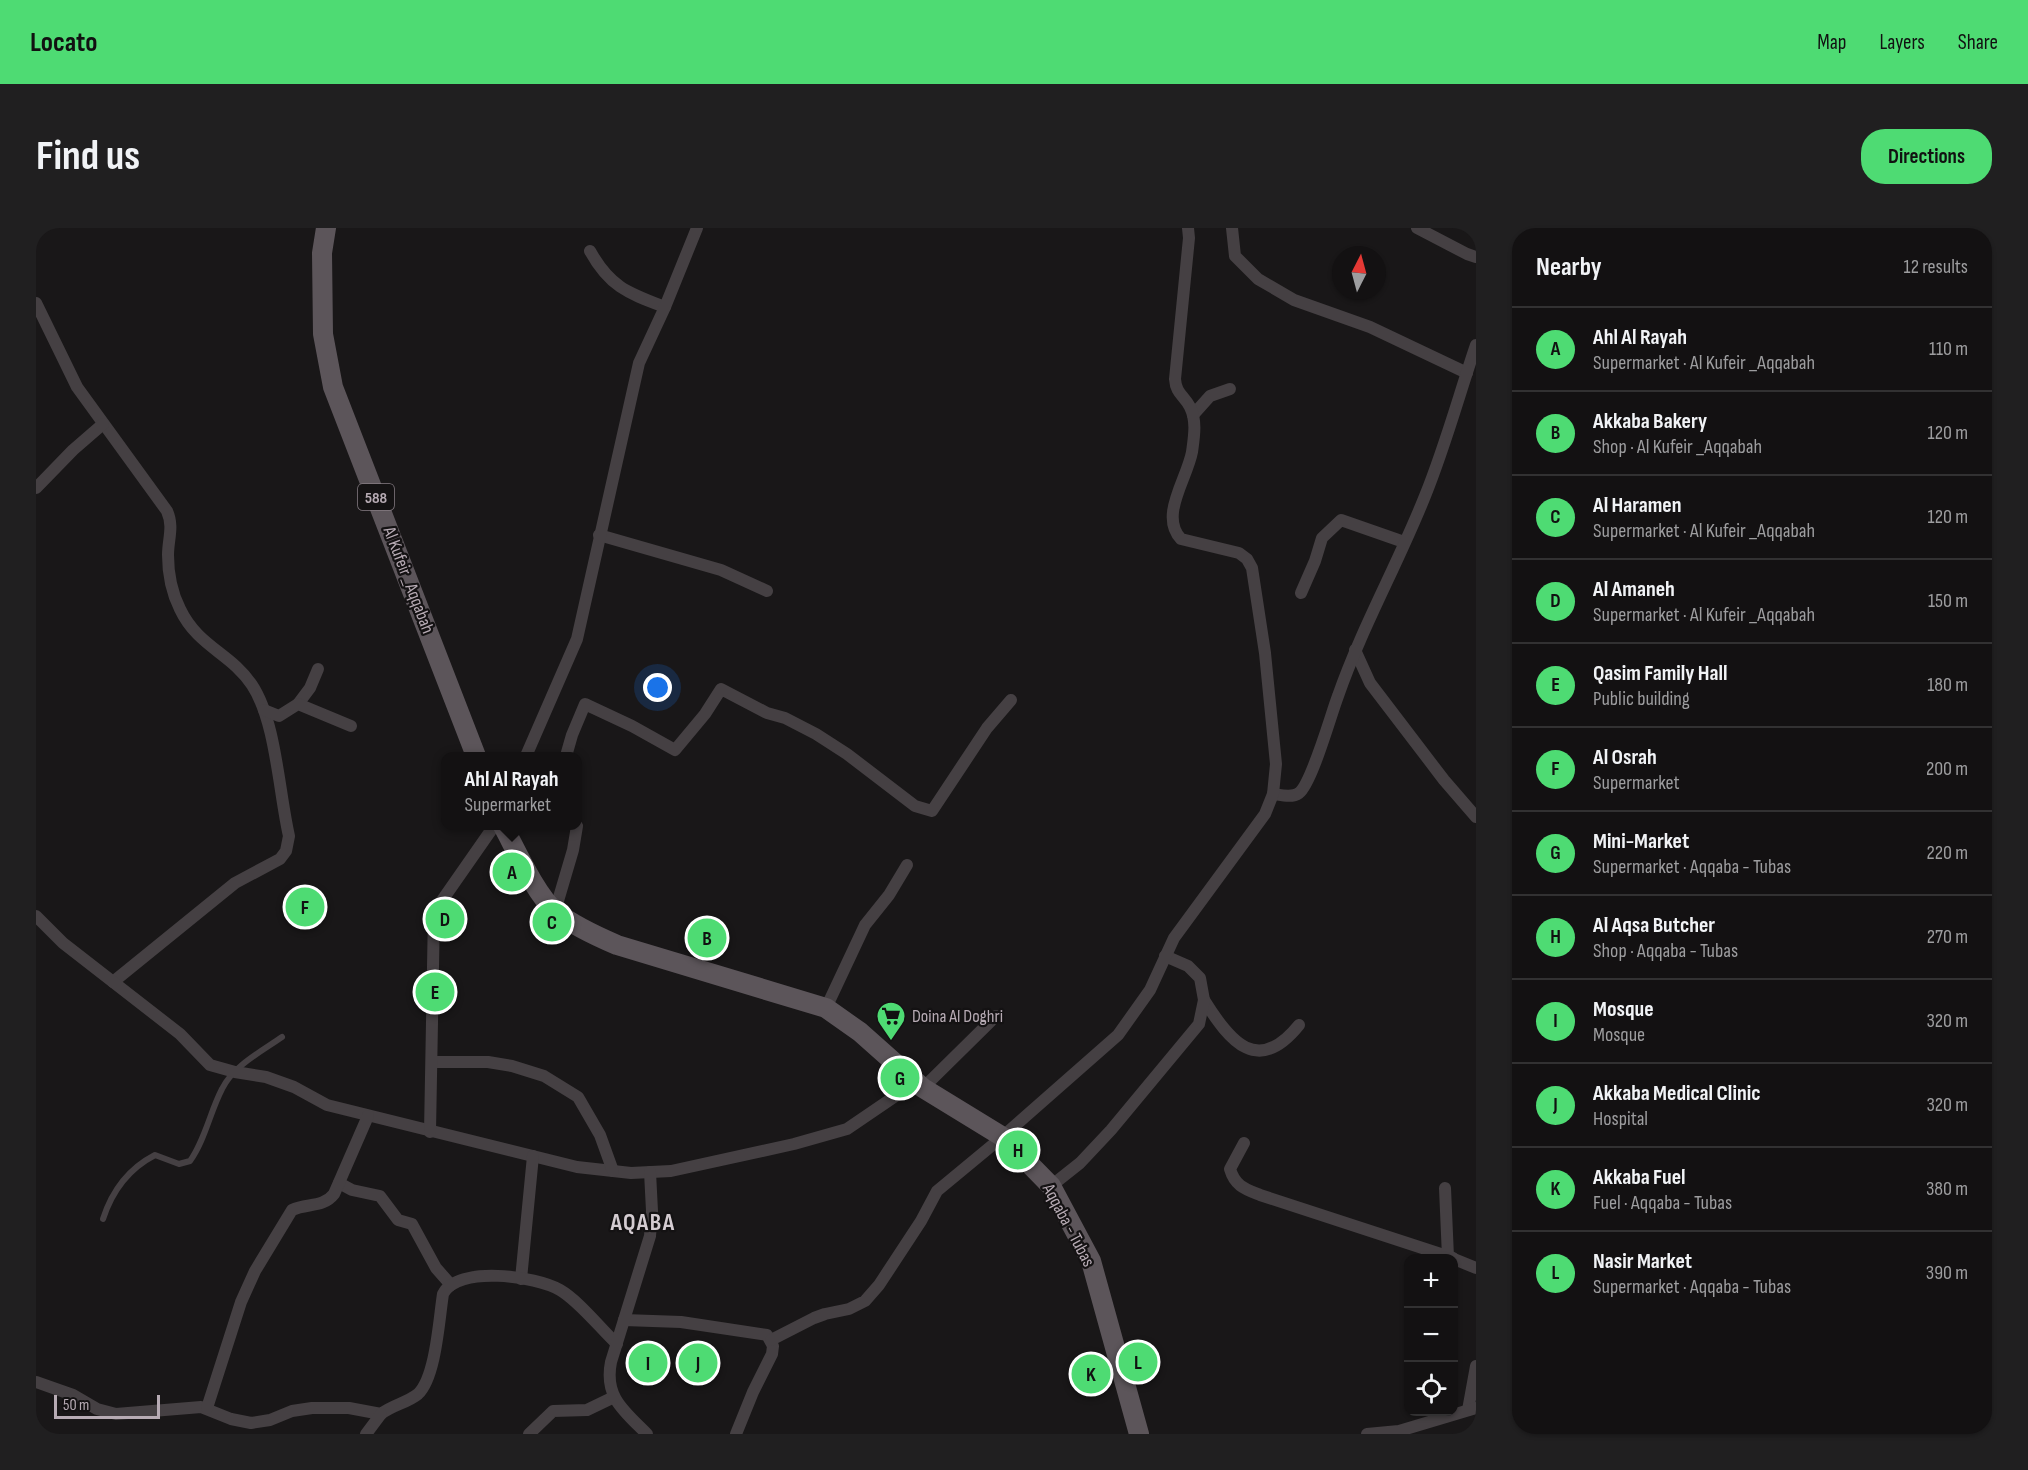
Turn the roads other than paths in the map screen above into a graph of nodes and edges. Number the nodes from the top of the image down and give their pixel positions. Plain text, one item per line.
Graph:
1 (326, 228) edge
2 (697, 228) edge
3 (1188, 228) edge
4 (1232, 228) edge
5 (1417, 228) edge
6 (590, 251) dead end
7 (1476, 257) edge
8 (36, 303) edge
9 (665, 307) junction
10 (1476, 345) edge
11 (1467, 373) junction
12 (1230, 389) dead end
13 (1193, 415) junction
14 (104, 423) junction
15 (36, 488) edge
16 (599, 535) junction
17 (1404, 542) junction
18 (767, 591) dead end
19 (1301, 593) dead end
20 (1355, 651) junction
21 (318, 669) dead end
22 (1011, 700) dead end
23 (298, 704) junction
24 (264, 710) junction
25 (351, 726) dead end
26 (474, 752) edge
27 (528, 752) edge
28 (567, 752) edge
29 (1273, 794) junction
30 (1476, 817) edge
31 (491, 830) edge
32 (506, 830) edge
33 (577, 830) edge
34 (907, 865) dead end
35 (555, 911) junction
36 (36, 916) edge
37 (1166, 956) junction
38 (113, 982) junction
39 (1204, 1000) junction
40 (826, 1008) junction
41 (996, 1016) dead end
42 (1299, 1025) dead end
43 (282, 1037) dead end
44 (432, 1062) junction
45 (235, 1072) junction
46 (920, 1085) junction
47 (369, 1116) junction
48 (430, 1132) junction
49 (1004, 1137) junction
50 (1244, 1143) dead end
51 (532, 1156) junction
52 (614, 1171) junction
53 (650, 1172) junction
54 (339, 1183) junction
55 (1051, 1186) junction
56 (1445, 1188) dead end
57 (103, 1219) dead end
58 (1439, 1254) edge
59 (1451, 1254) edge
60 (1458, 1261) edge
61 (1476, 1268) edge
62 (521, 1279) junction
63 (451, 1285) junction
64 (624, 1320) junction
65 (771, 1340) junction
66 (617, 1344) junction
67 (1476, 1366) edge
68 (36, 1382) edge
69 (614, 1397) junction
70 (207, 1408) junction
71 (1472, 1409) edge
72 (381, 1414) junction
73 (366, 1434) edge
74 (529, 1434) edge
75 (647, 1434) edge
76 (736, 1434) edge
77 (1139, 1434) edge
78 (1367, 1434) edge

1 - 26 main road, Al Kufeir _Aqqabah / 588
2 - 9 street
3 - 13 street
4 - 11 street
5 - 7 street
6 - 9 street
8 - 14 street
9 - 16 street
10 - 11 street
11 - 17 street
12 - 13 street
13 - 29 street
14 - 15 street
14 - 24 street
16 - 18 street
16 - 27 street
17 - 19 street
17 - 20 street
20 - 29 street
20 - 30 street
21 - 23 street
22 - 28 street
23 - 24 street
23 - 25 street
24 - 38 street
29 - 37 street
31 - 44 street
32 - 35 main road
33 - 35 street
34 - 40 street
35 - 40 main road, Aqqaba - Tubas
36 - 38 street
37 - 39 street
37 - 49 street
38 - 45 street
39 - 42 street
39 - 55 street
40 - 46 main road, Aqqaba - Tubas
41 - 46 street
43 - 45 lane
44 - 48 street
44 - 52 street
45 - 47 street
45 - 57 lane
46 - 49 main road, Aqqaba - Tubas
46 - 53 street
47 - 48 street
47 - 54 street
48 - 51 street
49 - 55 main road, Aqqaba - Tubas
49 - 65 street
50 - 58 street
51 - 52 street
51 - 62 street
52 - 53 street
53 - 64 street
54 - 63 street
54 - 70 street
55 - 77 main road, Aqqaba - Tubas
56 - 59 street
60 - 61 street
62 - 63 street
62 - 66 street
63 - 72 street
64 - 65 street
64 - 66 street
65 - 76 street
66 - 69 street
67 - 71 street
68 - 70 street
69 - 74 street
69 - 75 street
70 - 72 street
71 - 78 street
72 - 73 street

